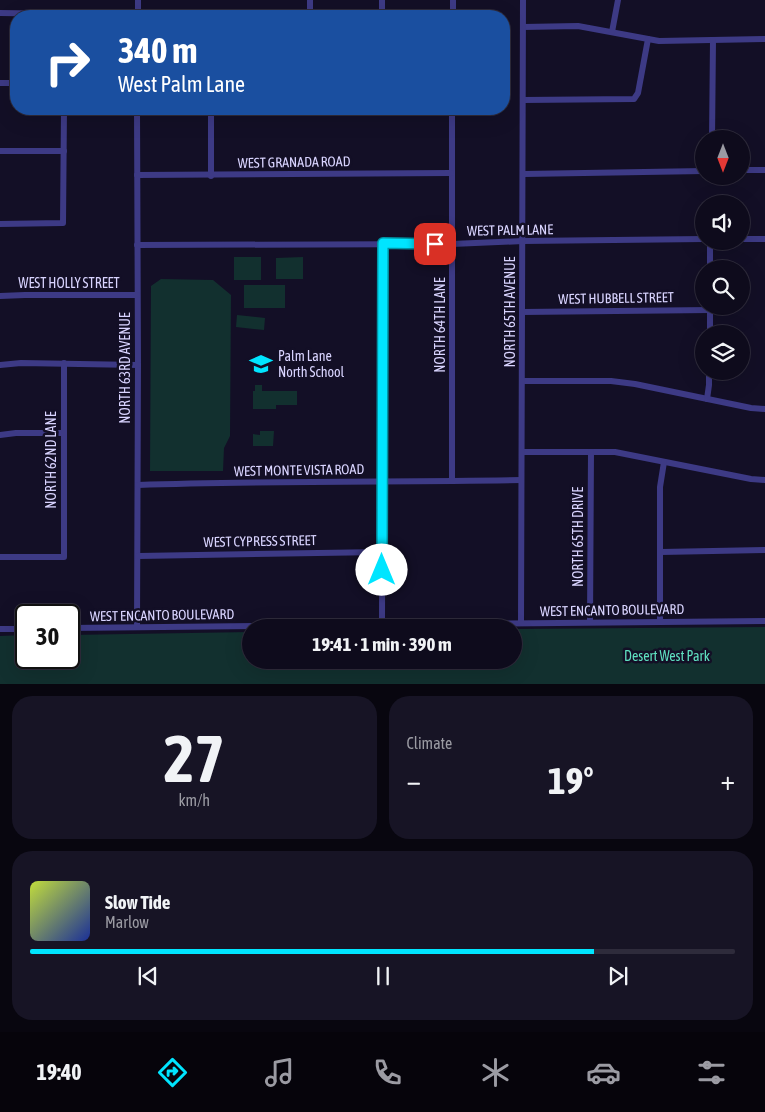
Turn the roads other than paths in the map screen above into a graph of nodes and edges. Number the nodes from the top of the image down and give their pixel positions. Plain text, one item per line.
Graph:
1 (523, 0) edge
2 (618, 0) edge
3 (523, 27) junction
4 (612, 32) junction
5 (648, 39) junction
6 (765, 39) edge
7 (713, 40) junction
8 (523, 100) junction
9 (64, 115) edge
10 (137, 115) edge
11 (211, 115) edge
12 (452, 115) edge
13 (712, 130) edge
14 (0, 151) edge
15 (64, 151) junction
16 (750, 170) edge
17 (765, 170) edge
18 (695, 171) edge
19 (451, 173) junction
20 (524, 174) junction
21 (137, 175) junction
22 (211, 176) junction
23 (0, 224) edge
24 (695, 239) edge
25 (750, 239) edge
26 (765, 239) edge
27 (523, 241) junction
28 (383, 243) junction
29 (452, 244) junction
30 (137, 245) junction
31 (137, 295) junction
32 (0, 296) edge
33 (695, 308) edge
34 (522, 312) junction
35 (64, 363) junction
36 (0, 365) edge
37 (138, 365) junction
38 (709, 380) edge
39 (522, 382) junction
40 (707, 399) junction
41 (765, 409) edge
42 (64, 433) junction
43 (0, 435) edge
44 (522, 452) junction
45 (591, 452) junction
46 (664, 462) junction
47 (521, 480) junction
48 (765, 480) edge
49 (452, 481) junction
50 (382, 482) junction
51 (138, 485) junction
52 (765, 550) edge
53 (382, 552) junction
54 (661, 552) junction
55 (138, 556) junction
56 (0, 557) edge
57 (382, 619) edge
58 (521, 619) edge
59 (765, 621) edge
60 (590, 622) junction
61 (660, 622) junction
62 (522, 623) edge
63 (242, 626) edge
64 (137, 627) junction
65 (80, 628) edge
66 (0, 629) edge
67 (15, 629) edge

1 - 3 street, NORTH 65TH AVENUE
2 - 4 street
3 - 4 street
3 - 8 street, NORTH 65TH AVENUE
4 - 5 street
5 - 7 street
5 - 8 street
6 - 7 street
7 - 13 street
8 - 20 street, NORTH 65TH AVENUE
9 - 15 street
10 - 21 street, NORTH 63RD AVENUE
11 - 22 street
12 - 19 street, NORTH 64TH LANE
14 - 15 street
15 - 23 street
16 - 17 street
18 - 20 street
19 - 22 street, WEST GRANADA ROAD
19 - 29 street, NORTH 64TH LANE
20 - 27 street, NORTH 65TH AVENUE
21 - 22 street, WEST GRANADA ROAD
21 - 30 street, NORTH 63RD AVENUE
24 - 27 street, WEST PALM LANE
25 - 26 street
27 - 29 street, WEST PALM LANE
27 - 34 street, NORTH 65TH AVENUE
28 - 29 street, WEST PALM LANE
28 - 30 street, WEST PALM LANE
28 - 50 street
29 - 49 street, NORTH 64TH LANE
30 - 31 street, NORTH 63RD AVENUE
31 - 32 street, WEST HOLLY STREET
31 - 37 street, NORTH 63RD AVENUE
33 - 34 street, WEST HUBBELL STREET
34 - 39 street, NORTH 65TH AVENUE
35 - 36 street
35 - 37 street
35 - 42 street, NORTH 62ND LANE
37 - 51 street, NORTH 63RD AVENUE
38 - 40 street
39 - 40 street
39 - 44 street, NORTH 65TH AVENUE
40 - 41 street
42 - 43 street
42 - 56 street, NORTH 62ND LANE
44 - 45 street
44 - 47 street, NORTH 65TH AVENUE
45 - 46 street
45 - 60 street, NORTH 65TH DRIVE
46 - 48 street
46 - 54 street
47 - 49 street, WEST MONTE VISTA ROAD
47 - 58 street, NORTH 65TH AVENUE
49 - 50 street, WEST MONTE VISTA ROAD
50 - 51 street, WEST MONTE VISTA ROAD
50 - 53 street
51 - 55 street, NORTH 63RD AVENUE
52 - 54 street
53 - 55 street, WEST CYPRESS STREET
53 - 57 street
54 - 61 street
55 - 64 street, NORTH 63RD AVENUE
59 - 61 street, WEST ENCANTO BOULEVARD
60 - 61 street, WEST ENCANTO BOULEVARD
60 - 62 street, WEST ENCANTO BOULEVARD
63 - 64 street, WEST ENCANTO BOULEVARD
64 - 65 street, WEST ENCANTO BOULEVARD
66 - 67 street

